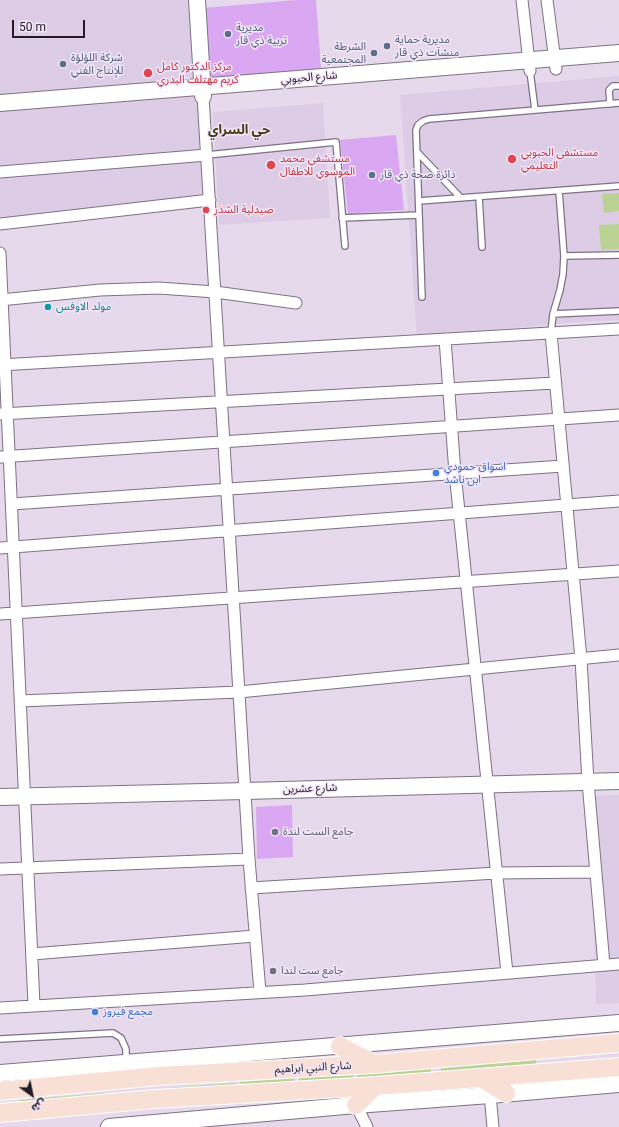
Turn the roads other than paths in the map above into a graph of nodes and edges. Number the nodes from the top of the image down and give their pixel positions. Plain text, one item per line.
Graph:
1 (197, 0) edge
2 (522, 0) edge
3 (547, 0) edge
4 (619, 53) edge
5 (555, 64) junction
6 (619, 64) edge
7 (530, 66) junction
8 (619, 86) edge
9 (203, 92) junction
10 (0, 103) edge
11 (619, 103) edge
12 (610, 104) junction
13 (535, 110) junction
14 (0, 112) edge
15 (417, 152) junction
16 (207, 155) junction
17 (0, 172) edge
18 (619, 186) edge
19 (559, 191) junction
20 (479, 197) junction
21 (461, 198) junction
22 (210, 200) junction
23 (419, 201) junction
24 (419, 215) junction
25 (342, 218) junction
26 (0, 224) edge
27 (345, 246) dead end
28 (482, 247) dead end
29 (0, 253) edge
30 (619, 255) edge
31 (564, 256) junction
32 (215, 292) junction
33 (422, 297) dead end
34 (1, 300) edge
35 (296, 303) dead end
36 (619, 311) edge
37 (553, 314) junction
38 (619, 330) edge
39 (551, 333) junction
40 (445, 340) junction
41 (219, 353) junction
42 (3, 365) edge
43 (555, 384) junction
44 (448, 389) junction
45 (222, 402) junction
46 (4, 414) edge
47 (619, 415) edge
48 (559, 419) junction
49 (451, 426) junction
50 (224, 442) junction
51 (5, 457) edge
52 (563, 466) junction
53 (455, 473) junction
54 (226, 490) junction
55 (619, 501) edge
56 (12, 504) junction
57 (567, 505) junction
58 (459, 513) junction
59 (229, 530) junction
60 (13, 547) junction
61 (0, 548) edge
62 (619, 571) edge
63 (574, 574) junction
64 (467, 582) junction
65 (233, 598) junction
66 (16, 613) junction
67 (0, 614) edge
68 (619, 655) edge
69 (581, 659) junction
70 (475, 669) junction
71 (239, 692) junction
72 (20, 701) junction
73 (619, 781) edge
74 (588, 782) junction
75 (488, 784) junction
76 (245, 791) junction
77 (0, 796) edge
78 (25, 796) junction
79 (249, 859) junction
80 (28, 868) junction
81 (0, 869) edge
82 (596, 872) junction
83 (496, 873) junction
84 (251, 888) junction
85 (256, 936) junction
86 (32, 954) junction
87 (619, 964) edge
88 (604, 965) junction
89 (507, 973) junction
90 (260, 992) junction
91 (34, 1005) junction
92 (0, 1008) edge
93 (619, 1023) edge
94 (0, 1039) edge
95 (619, 1043) edge
96 (340, 1046) junction
97 (126, 1063) junction
98 (374, 1064) junction
99 (619, 1067) edge
100 (0, 1073) edge
101 (481, 1078) junction
102 (619, 1084) edge
103 (375, 1086) junction
104 (2, 1088) edge
105 (498, 1094) junction
106 (356, 1105) junction
107 (3, 1116) edge
108 (207, 1123) edge
109 (138, 1126) edge
110 (109, 1127) edge
111 (367, 1127) edge
112 (493, 1127) edge

1 - 9 street
2 - 7 street
3 - 5 street
4 - 5 street, شارع الحبوبي
5 - 6 street, شارع الحبوبي
5 - 7 street, شارع الحبوبي
7 - 9 street, شارع الحبوبي
7 - 13 lane
8 - 12 lane
9 - 10 street, شارع الحبوبي
9 - 14 street, شارع الحبوبي
9 - 16 street
11 - 12 lane
12 - 13 lane
13 - 15 lane
15 - 21 lane
15 - 23 lane
16 - 17 street
16 - 22 street
16 - 25 lane
18 - 19 lane
19 - 20 lane
19 - 31 lane
20 - 21 lane
20 - 28 lane
21 - 23 lane
22 - 26 street
22 - 32 street
23 - 24 lane
24 - 25 lane
24 - 33 lane
25 - 27 lane
29 - 34 street
30 - 31 lane
31 - 37 lane
32 - 34 street
32 - 35 street
32 - 41 street
34 - 42 street
36 - 37 lane
37 - 39 lane
38 - 39 street
39 - 40 street
39 - 43 street
40 - 41 street
40 - 44 street
41 - 42 street
41 - 45 street
42 - 46 street
43 - 44 street
43 - 48 street
44 - 45 street
44 - 49 street
45 - 46 street
45 - 50 street
46 - 51 street
47 - 48 street
48 - 49 street
48 - 52 street
49 - 50 street
49 - 53 street
50 - 51 street
50 - 54 street
51 - 56 street
52 - 53 street
52 - 57 street
53 - 54 street
53 - 58 street
54 - 56 street
54 - 59 street
55 - 57 street
56 - 60 street
57 - 58 street
57 - 63 street
58 - 59 street
58 - 64 street
59 - 60 street
59 - 65 street
60 - 61 street
60 - 66 street
62 - 63 street
63 - 64 street
63 - 69 street
64 - 65 street
64 - 70 street
65 - 66 street
65 - 71 street
66 - 67 street
66 - 72 street
68 - 69 street
69 - 70 street
69 - 74 street
70 - 71 street
70 - 75 street
71 - 72 street
71 - 76 street
72 - 78 street
73 - 74 street, شارع عشرين
74 - 75 street, شارع عشرين
74 - 82 street
75 - 76 street, شارع عشرين
75 - 83 street
76 - 78 street, شارع عشرين
76 - 79 street
77 - 78 street, شارع عشرين
78 - 80 street
79 - 80 street
79 - 84 street
80 - 81 street
80 - 86 street
82 - 83 street
82 - 88 street
83 - 84 street
83 - 89 street
84 - 85 street
85 - 86 street
85 - 90 street
86 - 91 street
87 - 88 street
88 - 89 street
89 - 90 street
90 - 91 street
91 - 92 street
93 - 96 street
94 - 97 lane
95 - 98 main road, شارع النبي ابراهيم
96 - 97 street
96 - 98 main road
97 - 100 street
98 - 104 main road, شارع النبي ابراهيم
99 - 101 main road, شارع النبي ابراهيم
101 - 103 main road, شارع النبي ابراهيم
101 - 105 main road
102 - 105 street
103 - 106 main road
103 - 107 main road, شارع النبي ابراهيم
105 - 106 street
105 - 112 street
106 - 108 street
106 - 111 street
108 - 109 street
109 - 110 street

